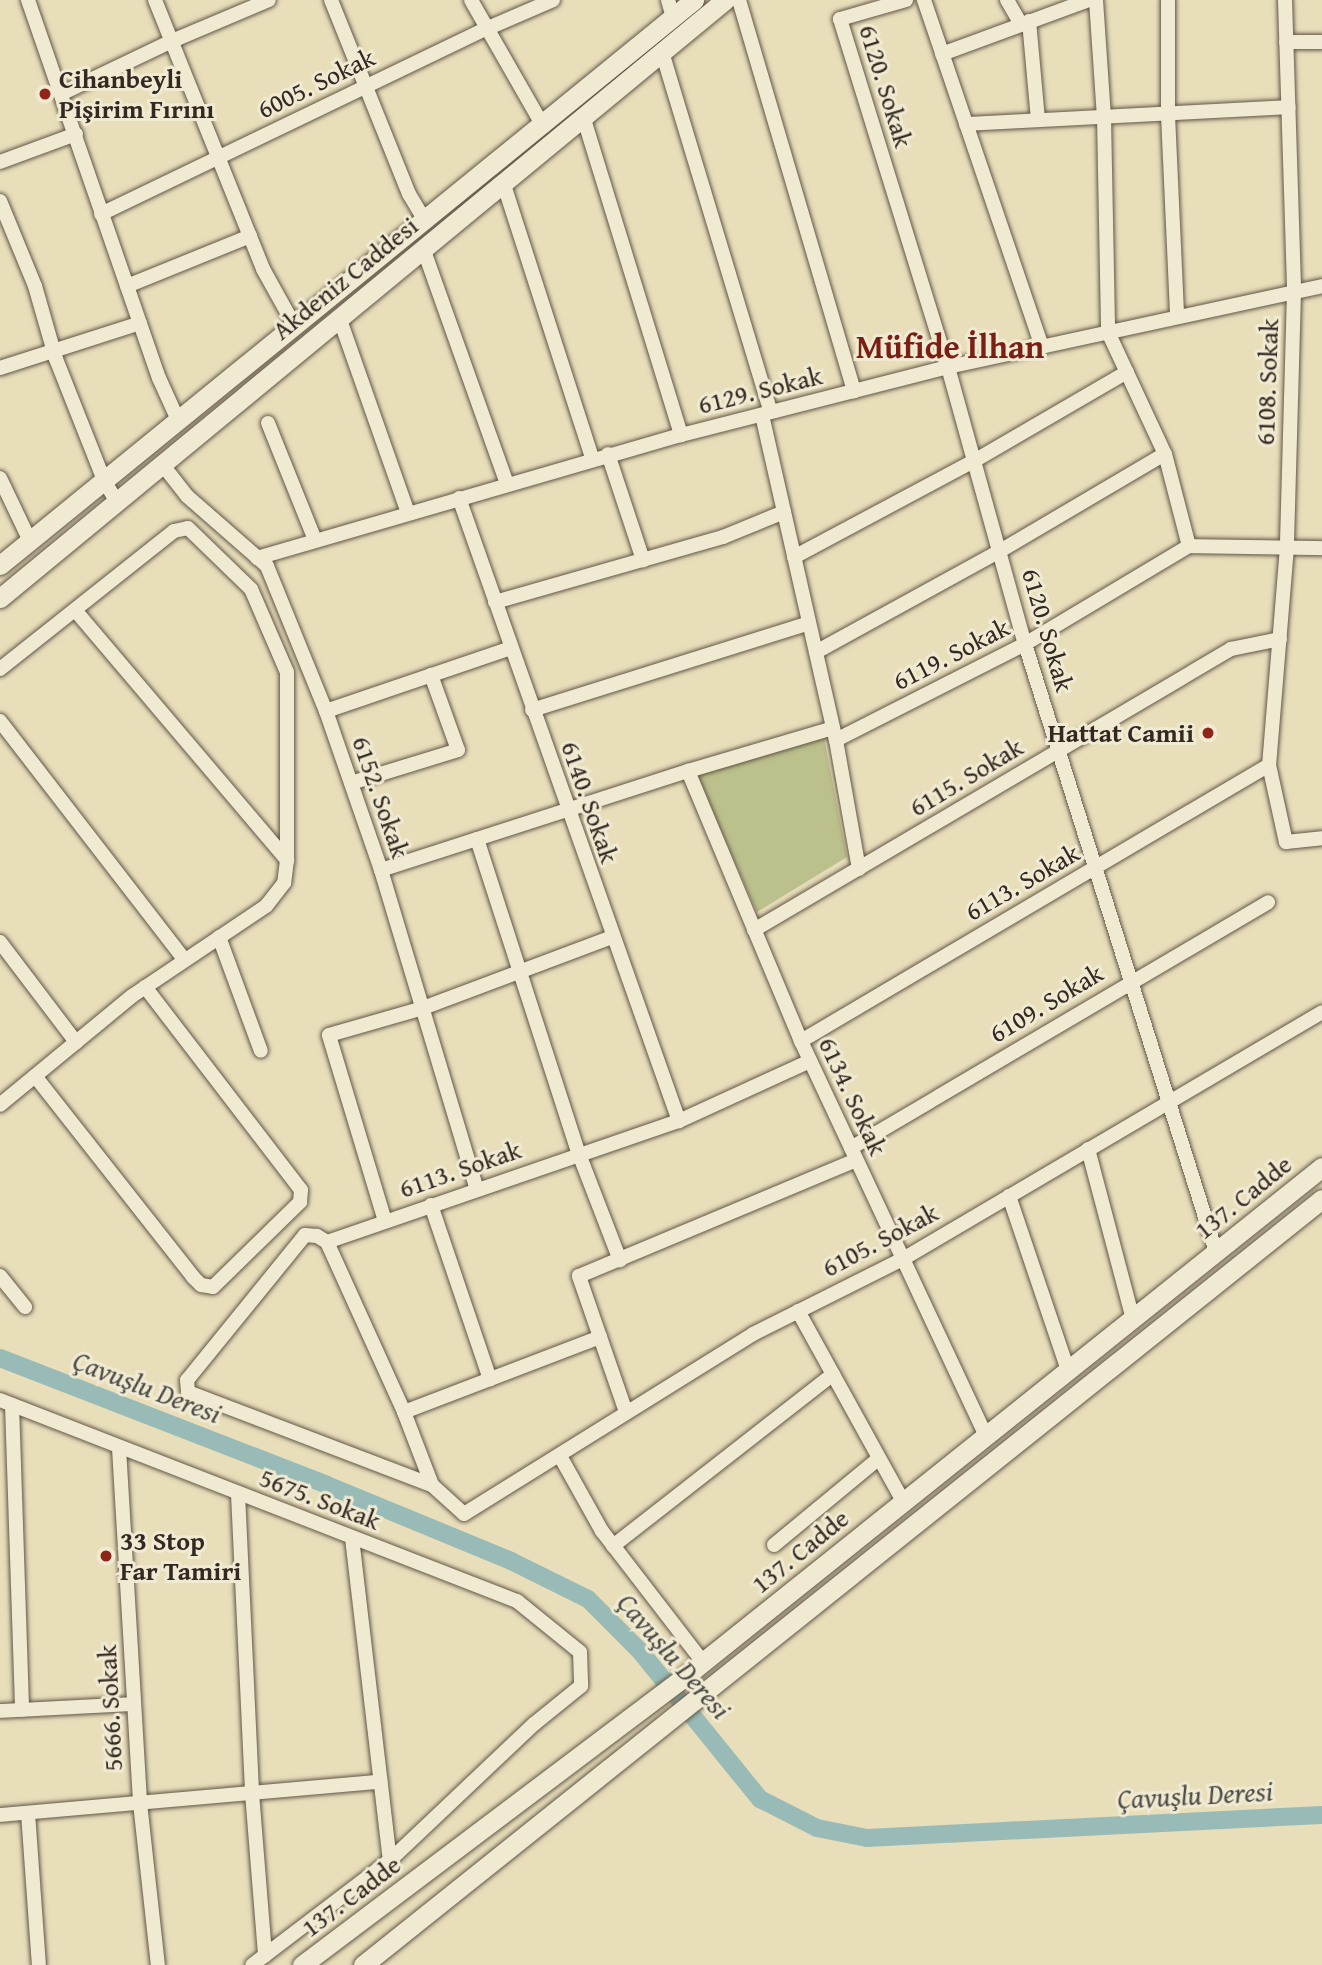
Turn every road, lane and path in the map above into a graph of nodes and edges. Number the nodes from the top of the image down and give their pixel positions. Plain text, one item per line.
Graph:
1 (28, 0) edge
2 (155, 0) edge
3 (269, 0) edge
4 (331, 0) edge
5 (471, 0) edge
6 (554, 0) edge
7 (694, 0) edge
8 (725, 0) edge
9 (739, 0) edge
10 (906, 0) edge
11 (924, 0) edge
12 (1007, 0) edge
13 (1089, 0) edge
14 (1096, 0) edge
15 (1168, 0) edge
16 (1285, 0) edge
17 (887, 3) edge
18 (670, 9) edge
19 (1025, 23) junction
20 (486, 29) junction
21 (172, 41) junction
22 (1286, 42) junction
23 (1322, 42) edge
24 (662, 52) junction
25 (942, 54) junction
26 (365, 87) junction
27 (63, 93) junction
28 (1289, 107) junction
29 (1168, 115) junction
30 (583, 116) junction
31 (1104, 117) junction
32 (1038, 120) junction
33 (542, 124) junction
34 (966, 124) junction
35 (76, 134) junction
36 (217, 158) junction
37 (0, 162) edge
38 (503, 182) junction
39 (0, 201) edge
40 (101, 214) junction
41 (424, 219) junction
42 (250, 236) junction
43 (424, 248) junction
44 (127, 286) junction
45 (1322, 286) edge
46 (1294, 292) junction
47 (339, 317) junction
48 (1177, 317) junction
49 (140, 323) junction
50 (294, 325) junction
51 (1108, 332) junction
52 (1042, 347) junction
53 (53, 351) junction
54 (948, 367) junction
55 (0, 368) edge
56 (1127, 372) junction
57 (854, 391) junction
58 (766, 413) junction
59 (178, 420) junction
60 (268, 423) dead end
61 (681, 435) junction
62 (608, 454) junction
63 (1166, 454) junction
64 (592, 458) junction
65 (974, 461) junction
66 (162, 464) junction
67 (0, 478) edge
68 (104, 480) junction
69 (507, 484) junction
70 (459, 498) junction
71 (116, 501) junction
72 (784, 512) junction
73 (408, 513) junction
74 (315, 540) junction
75 (30, 541) junction
76 (1189, 546) junction
77 (1287, 547) junction
78 (1322, 548) edge
79 (1000, 551) junction
80 (794, 557) junction
81 (257, 558) junction
82 (643, 560) junction
83 (0, 565) edge
84 (0, 598) edge
85 (495, 602) junction
86 (75, 610) junction
87 (809, 623) junction
88 (1280, 639) junction
89 (1025, 644) junction
90 (510, 648) junction
91 (816, 652) junction
92 (0, 669) edge
93 (431, 675) junction
94 (532, 710) junction
95 (326, 712) junction
96 (0, 721) edge
97 (835, 734) junction
98 (1059, 751) junction
99 (1269, 765) junction
100 (688, 771) junction
101 (351, 783) junction
102 (566, 810) junction
103 (1322, 838) edge
104 (477, 839) junction
105 (288, 860) junction
106 (1096, 867) junction
107 (859, 869) junction
108 (381, 870) junction
109 (1268, 902) dead end
110 (754, 930) junction
111 (219, 937) junction
112 (612, 937) junction
113 (0, 942) edge
114 (185, 960) junction
115 (520, 972) junction
116 (1130, 982) junction
117 (145, 987) junction
118 (423, 1008) junction
119 (1322, 1012) edge
120 (801, 1041) junction
121 (76, 1042) junction
122 (261, 1051) dead end
123 (810, 1061) junction
124 (35, 1076) junction
125 (1167, 1102) junction
126 (0, 1105) edge
127 (679, 1121) junction
128 (1088, 1149) junction
129 (579, 1154) junction
130 (854, 1154) junction
131 (1322, 1167) edge
132 (477, 1189) junction
133 (1009, 1196) junction
134 (1322, 1199) edge
135 (431, 1205) junction
136 (385, 1221) junction
137 (327, 1242) junction
138 (1216, 1252) junction
139 (902, 1259) junction
140 (620, 1260) junction
141 (0, 1276) edge
142 (25, 1307) dead end
143 (798, 1311) junction
144 (1133, 1319) junction
145 (600, 1337) junction
146 (1069, 1370) junction
147 (833, 1374) junction
148 (490, 1379) junction
149 (6, 1402) edge
150 (404, 1412) junction
151 (626, 1412) junction
152 (986, 1436) junction
153 (120, 1448) junction
154 (560, 1456) junction
155 (879, 1458) junction
156 (432, 1485) junction
157 (238, 1494) junction
158 (903, 1502) junction
159 (352, 1538) junction
160 (774, 1545) dead end
161 (613, 1546) junction
162 (698, 1666) junction
163 (134, 1704) junction
164 (22, 1710) junction
165 (0, 1711) edge
166 (381, 1782) junction
167 (252, 1793) junction
168 (140, 1803) junction
169 (28, 1813) junction
170 (0, 1815) edge
171 (390, 1860) junction
172 (265, 1955) junction
173 (39, 1965) edge
174 (158, 1965) edge
175 (252, 1965) edge
176 (302, 1965) edge
177 (363, 1965) edge

1 - 27 street
2 - 21 street
3 - 21 street
4 - 26 street
5 - 20 street
6 - 20 street, 6005. Sokak
7 - 18 street, Akdeniz Caddesi
8 - 24 street, Akdeniz Caddesi
9 - 57 street
10 - 17 street
11 - 25 street
12 - 19 street
13 - 19 street
14 - 31 street
15 - 29 street
16 - 22 street, 6108. Sokak
17 - 54 street, 6120. Sokak
18 - 33 street, Akdeniz Caddesi
19 - 25 street
19 - 32 street
20 - 26 street, 6005. Sokak
20 - 33 street
21 - 27 street
21 - 36 street
22 - 23 street
22 - 28 street, 6108. Sokak
24 - 30 street, Akdeniz Caddesi
24 - 58 street
25 - 34 street
26 - 36 street, 6005. Sokak
26 - 41 street
27 - 35 street
28 - 29 street
28 - 46 street, 6108. Sokak
29 - 31 street
29 - 48 street
30 - 38 street, Akdeniz Caddesi
30 - 61 street
31 - 32 street
31 - 51 street
32 - 34 street
33 - 41 street, Akdeniz Caddesi
34 - 52 street
35 - 37 street
35 - 40 street
36 - 40 street, 6005. Sokak
36 - 42 street
38 - 43 street, Akdeniz Caddesi
38 - 64 street
39 - 53 street
40 - 44 street
41 - 50 street, Akdeniz Caddesi
42 - 44 street
42 - 50 street
43 - 47 street, Akdeniz Caddesi
43 - 69 street
44 - 49 street
45 - 46 street, 6129. Sokak
46 - 48 street, 6129. Sokak
46 - 77 street, 6108. Sokak
47 - 66 street, Akdeniz Caddesi
47 - 73 street
48 - 51 street, 6129. Sokak
49 - 53 street
49 - 59 street
50 - 59 street, Akdeniz Caddesi
51 - 52 street, 6129. Sokak
51 - 56 street
52 - 54 street, 6129. Sokak
53 - 55 street
53 - 68 street
54 - 57 street, 6129. Sokak
54 - 65 street, 6120. Sokak
56 - 63 street
56 - 65 street
57 - 58 street, 6129. Sokak
58 - 61 street, 6129. Sokak
58 - 72 street
59 - 68 street, Akdeniz Caddesi
60 - 74 street
61 - 62 street, 6129. Sokak
62 - 64 street, 6129. Sokak
62 - 82 street
63 - 76 street
63 - 79 street
64 - 69 street, 6129. Sokak
65 - 79 street, 6120. Sokak
65 - 80 street
66 - 71 street, Akdeniz Caddesi
66 - 81 street, 6152. Sokak
67 - 75 street
68 - 71 street
68 - 75 street, Akdeniz Caddesi
69 - 70 street, 6129. Sokak
70 - 73 street, 6129. Sokak
70 - 85 street, 6140. Sokak
71 - 84 street, Akdeniz Caddesi
72 - 80 street
72 - 82 street
73 - 74 street, 6129. Sokak
74 - 81 street, 6129. Sokak
75 - 83 street, Akdeniz Caddesi
76 - 77 street
76 - 89 street, 6119. Sokak
77 - 78 street
77 - 88 street, 6108. Sokak
79 - 89 street, 6120. Sokak
79 - 91 street
80 - 87 street
81 - 95 street, 6152. Sokak
82 - 85 street
85 - 90 street, 6140. Sokak
86 - 92 street
86 - 105 street
86 - 105 street
87 - 91 street
87 - 94 street
88 - 98 street, 6115. Sokak
88 - 99 street, 6108. Sokak
89 - 97 street, 6119. Sokak
89 - 98 street, 6120. Sokak
90 - 93 street
90 - 94 street, 6140. Sokak
91 - 97 street
93 - 95 street
93 - 101 street
94 - 102 street, 6140. Sokak
95 - 101 street, 6152. Sokak
96 - 114 street
97 - 100 street, 6119. Sokak
97 - 107 street
98 - 106 street, 6120. Sokak
98 - 107 street, 6115. Sokak
99 - 103 street, 6108. Sokak
99 - 106 street, 6113. Sokak
100 - 102 street, 6119. Sokak
100 - 110 street, 6134. Sokak
101 - 108 street, 6152. Sokak
102 - 104 street, 6119. Sokak
102 - 112 street, 6140. Sokak
104 - 108 street, 6119. Sokak
104 - 115 street
105 - 111 street
106 - 116 street, 6120. Sokak
106 - 120 street, 6113. Sokak
107 - 110 street, 6115. Sokak
108 - 118 street, 6152. Sokak
109 - 116 street, 6109. Sokak
110 - 120 street, 6134. Sokak
111 - 114 street
111 - 122 street
112 - 115 street
112 - 127 street, 6140. Sokak
113 - 121 street
114 - 117 street
115 - 118 street
115 - 129 street
116 - 125 street, 6120. Sokak
116 - 130 street, 6109. Sokak
117 - 121 street
117 - 124 street
118 - 132 street, 6152. Sokak
118 - 136 street
119 - 125 street, 6105. Sokak
120 - 123 street, 6134. Sokak
121 - 124 street
123 - 127 street, 6113. Sokak
123 - 130 street, 6134. Sokak
124 - 126 street
125 - 128 street, 6105. Sokak
125 - 138 street, 6120. Sokak
127 - 129 street, 6113. Sokak
128 - 133 street, 6105. Sokak
128 - 144 street
129 - 132 street, 6113. Sokak
129 - 140 street
130 - 139 street, 6134. Sokak
130 - 140 street, 6109. Sokak
131 - 138 street, 137. Cadde
132 - 135 street, 6113. Sokak
133 - 139 street, 6105. Sokak
133 - 146 street
134 - 177 street, 137. Cadde
135 - 136 street, 6113. Sokak
135 - 148 street
136 - 137 street, 6113. Sokak
137 - 150 street
137 - 156 street, 6113. Sokak
138 - 144 street, 137. Cadde
139 - 143 street, 6105. Sokak
139 - 152 street, 6134. Sokak
140 - 145 street, 6109. Sokak
141 - 142 street
143 - 147 street
143 - 151 street, 6105. Sokak
144 - 146 street, 137. Cadde
145 - 148 street
145 - 151 street
146 - 152 street, 137. Cadde
147 - 155 street
147 - 161 street
148 - 150 street
149 - 153 street, 5675. Sokak
149 - 164 street
150 - 156 street
151 - 154 street, 6105. Sokak
152 - 158 street, 137. Cadde
153 - 157 street, 5675. Sokak
153 - 163 street, 5666. Sokak
154 - 156 street, 6105. Sokak
154 - 161 street
155 - 158 street
155 - 160 street
157 - 159 street, 5675. Sokak
157 - 167 street
158 - 162 street, 137. Cadde
159 - 166 street
159 - 171 street, 5675. Sokak
161 - 162 street
162 - 176 street, 137. Cadde
163 - 164 street
163 - 168 street, 5666. Sokak
164 - 165 street
166 - 167 street
166 - 171 street
167 - 168 street
167 - 172 street
168 - 169 street
168 - 174 street, 5666. Sokak
169 - 170 street
169 - 173 street
171 - 172 street
172 - 175 street

